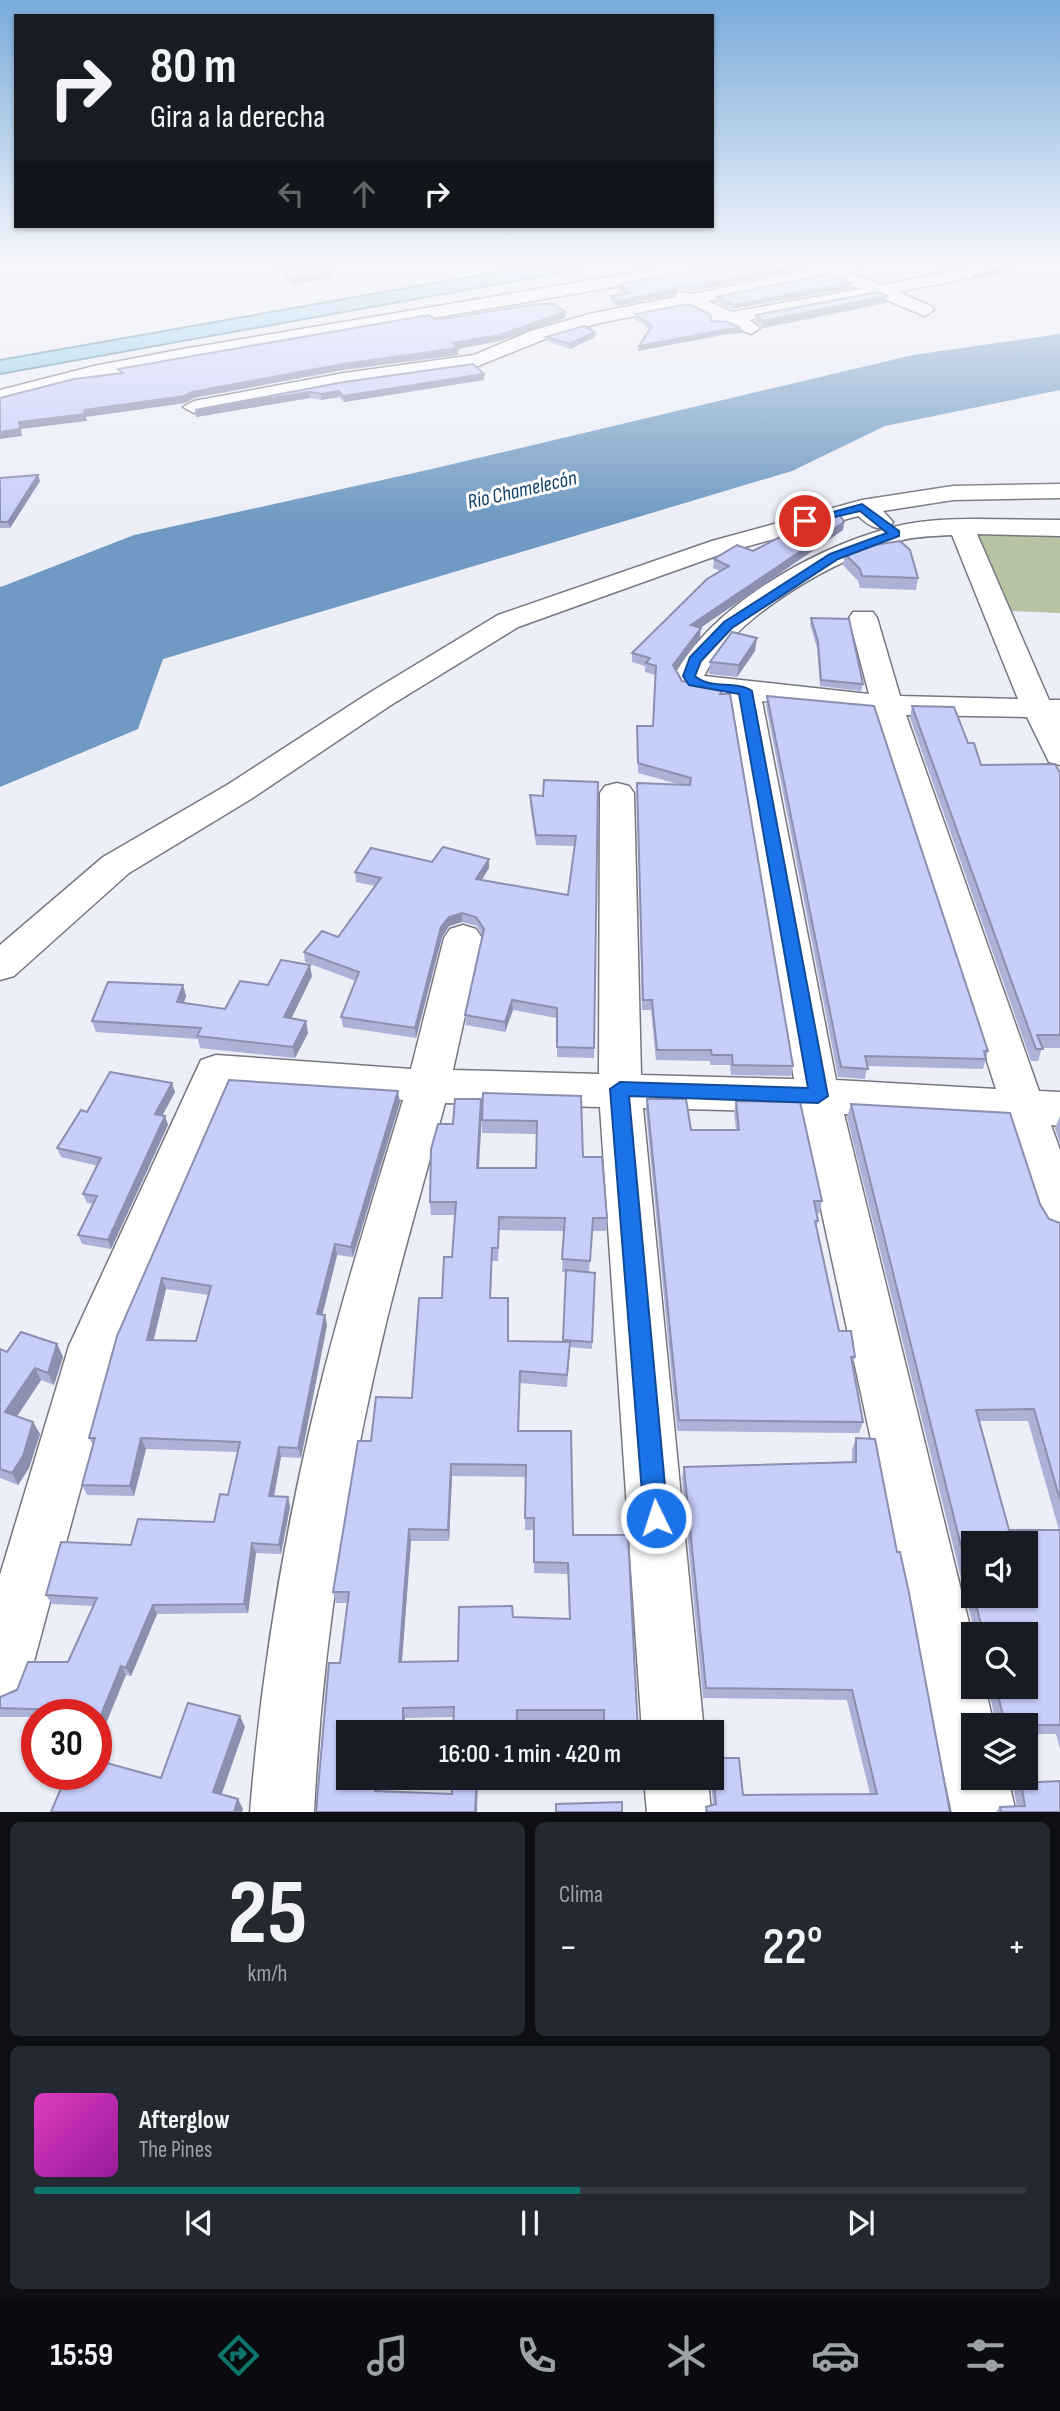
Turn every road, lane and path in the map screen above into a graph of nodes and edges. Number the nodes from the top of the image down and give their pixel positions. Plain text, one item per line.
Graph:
1 (26, 350) edge
2 (98, 350) edge
3 (216, 350) edge
4 (503, 350) edge
5 (0, 354) edge
6 (0, 367) edge
7 (0, 396) edge
8 (194, 407) edge
9 (1060, 491) edge
10 (862, 508) junction
11 (962, 528) junction
12 (1060, 528) edge
13 (895, 533) junction
14 (863, 618) dead end
15 (745, 691) junction
16 (887, 705) junction
17 (1048, 708) edge
18 (1060, 755) edge
19 (617, 793) dead end
20 (464, 938) dead end
21 (0, 967) edge
22 (428, 1086) junction
23 (620, 1089) junction
24 (818, 1096) junction
25 (1041, 1108) edge
26 (1060, 1215) edge
27 (0, 1676) edge
28 (961, 1715) edge
29 (672, 1720) edge
30 (677, 1790) edge
31 (979, 1790) edge
32 (282, 1812) edge
33 (679, 1812) edge
34 (984, 1812) edge

1 - 5 highway
2 - 6 highway
3 - 7 street
4 - 8 street
9 - 10 street
10 - 13 street
10 - 21 street
11 - 12 street
11 - 13 street
11 - 17 street
13 - 15 street
14 - 16 street
15 - 16 street
15 - 24 street
16 - 17 street
16 - 25 street
17 - 18 street
19 - 23 street
20 - 22 street
22 - 23 street
22 - 27 street
22 - 32 street
23 - 24 street
23 - 29 street
24 - 25 street
24 - 28 street
25 - 26 street
30 - 33 street
31 - 34 street

